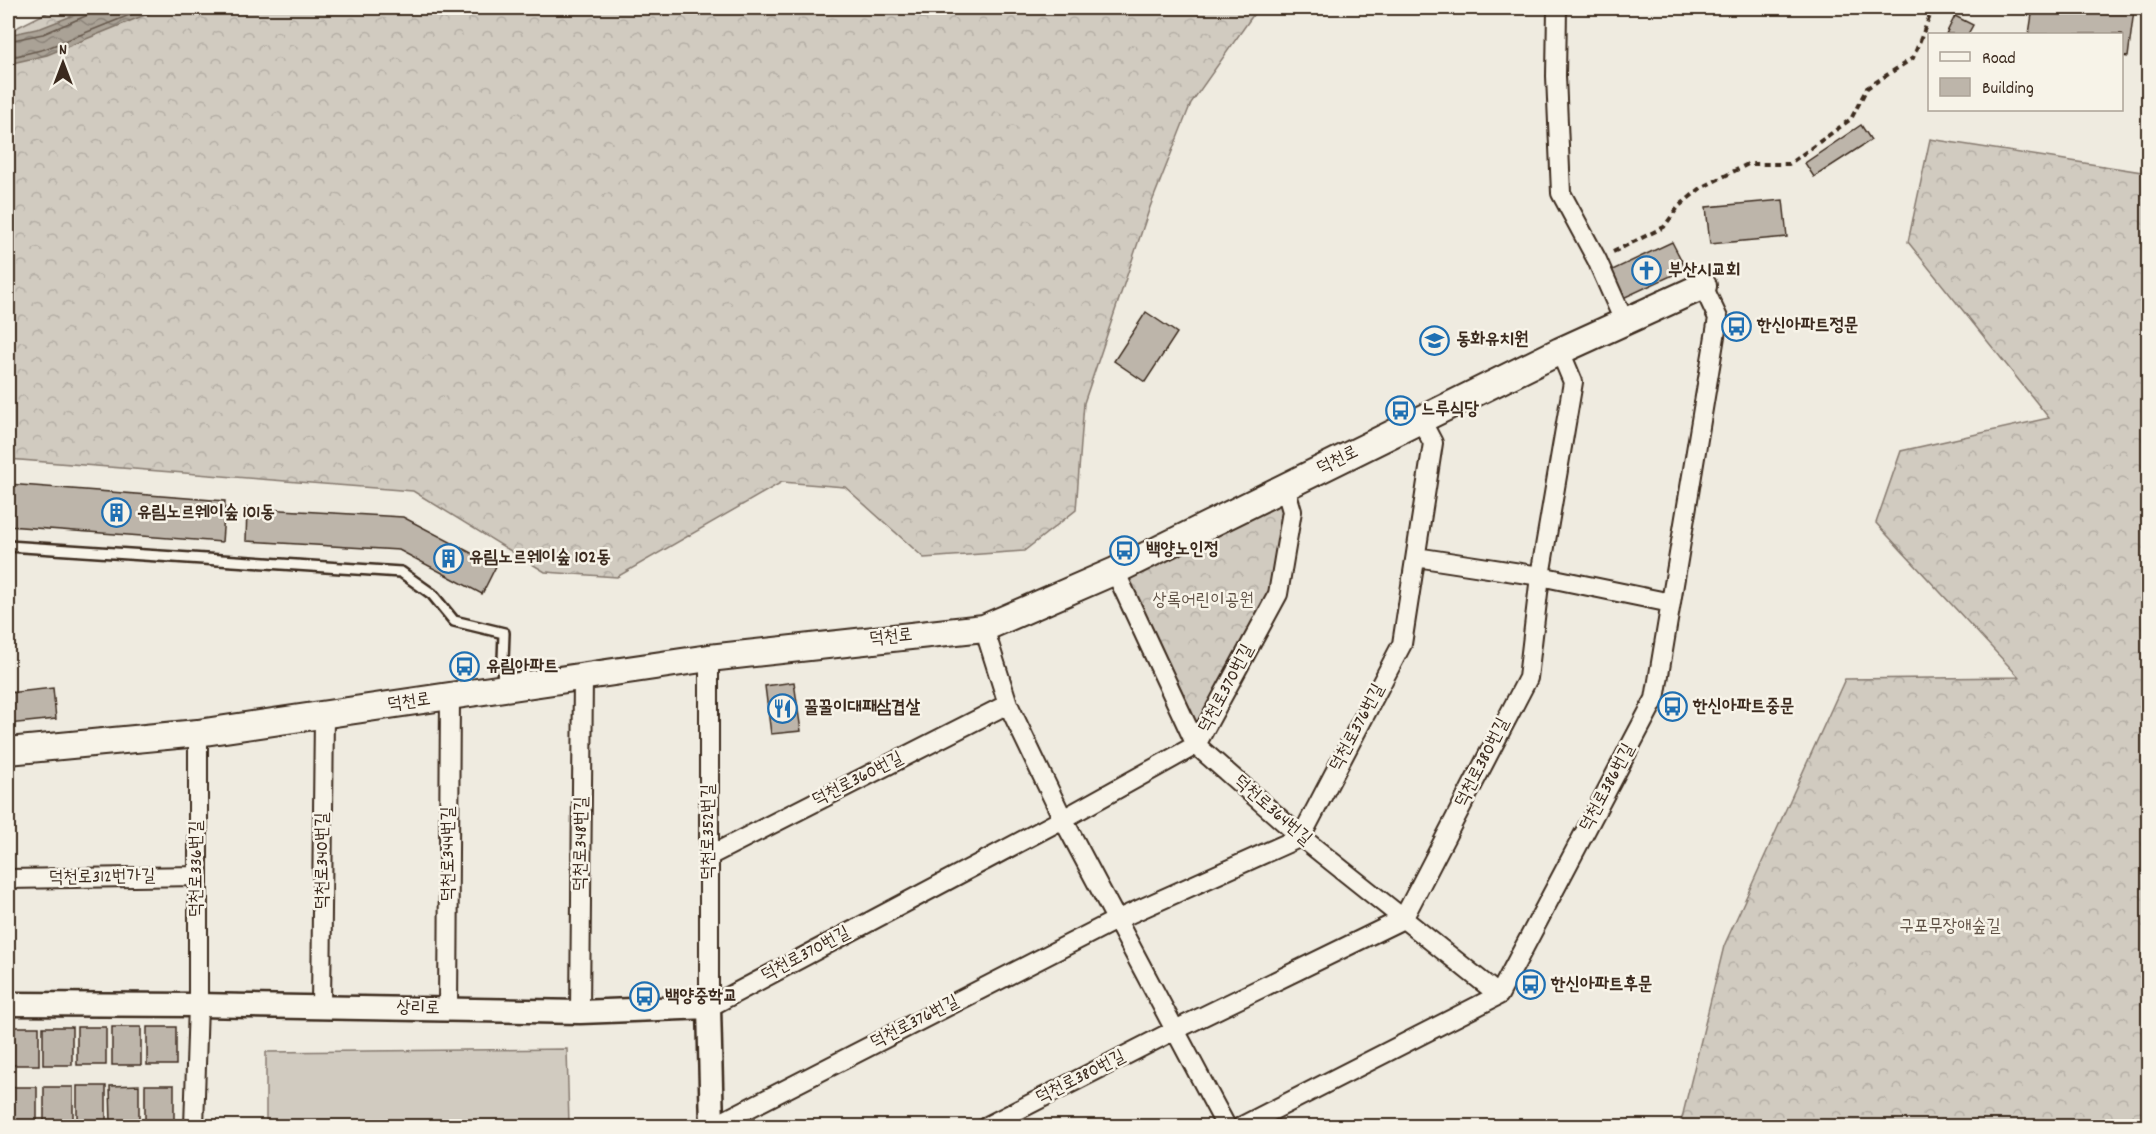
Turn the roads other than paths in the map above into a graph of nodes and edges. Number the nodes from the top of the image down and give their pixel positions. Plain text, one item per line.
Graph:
1 (1557, 8) edge
2 (1703, 286) joint
3 (1624, 321) junction
4 (1560, 351) junction
5 (1421, 420) junction
6 (1285, 487) junction
7 (8, 546) edge
8 (1416, 557) junction
9 (1115, 571) junction
10 (1540, 576) junction
11 (1671, 603) junction
12 (984, 628) junction
13 (710, 658) junction
14 (583, 677) junction
15 (502, 689) junction
16 (450, 697) junction
17 (1008, 705) junction
18 (324, 714) junction
19 (198, 733) junction
20 (1196, 745) junction
21 (8, 751) edge
22 (1063, 819) junction
23 (1301, 837) junction
24 (709, 856) junction
25 (197, 876) junction
26 (8, 879) edge
27 (1403, 919) junction
28 (1116, 920) junction
29 (1499, 995) junction
30 (8, 1004) edge
31 (198, 1005) junction
32 (321, 1007) junction
33 (709, 1007) junction
34 (448, 1010) junction
35 (580, 1012) junction
36 (1174, 1030) junction
37 (194, 1126) edge
38 (713, 1126) edge
39 (987, 1126) edge
40 (1226, 1126) edge
41 (1242, 1126) edge

1 - 3 street
2 - 3 main road, 덕천로
2 - 11 street, 덕천로386번길
3 - 4 main road, 덕천로
4 - 5 main road, 덕천로
4 - 10 street, 덕천로380번길
5 - 6 main road, 덕천로
5 - 8 street, 덕천로376번길
6 - 9 main road, 덕천로
6 - 20 street, 덕천로370번길
7 - 15 lane
8 - 10 street
8 - 23 street, 덕천로376번길
9 - 12 main road, 덕천로
9 - 20 street, 덕천로364번길
10 - 11 street
10 - 27 street, 덕천로380번길
11 - 29 street, 덕천로386번길
12 - 13 main road, 덕천로
12 - 17 street
13 - 14 main road, 덕천로
13 - 24 street, 덕천로352번길
14 - 15 main road, 덕천로
14 - 35 street, 덕천로348번길
15 - 16 main road, 덕천로
16 - 18 main road, 덕천로
16 - 34 street, 덕천로344번길
17 - 22 street
17 - 24 street, 덕천로360번길
18 - 19 main road, 덕천로
18 - 32 street, 덕천로340번길
19 - 21 main road, 덕천로
19 - 25 street, 덕천로336번길
20 - 22 street, 덕천로370번길
20 - 23 street, 덕천로364번길
22 - 28 street
22 - 33 street, 덕천로370번길
23 - 27 street, 덕천로364번길
23 - 28 street, 덕천로376번길
24 - 33 street, 덕천로352번길
25 - 26 street, 덕천로312번가길
25 - 31 street, 덕천로336번길
27 - 29 street, 덕천로364번길
27 - 36 street, 덕천로380번길
28 - 36 street
28 - 38 street, 덕천로376번길
29 - 41 street
30 - 31 street, 상리로
31 - 32 street, 상리로
31 - 37 street, 덕천로336번길
32 - 34 street, 상리로
33 - 35 street, 상리로
33 - 38 street
34 - 35 street, 상리로
36 - 39 street, 덕천로380번길
36 - 40 street

